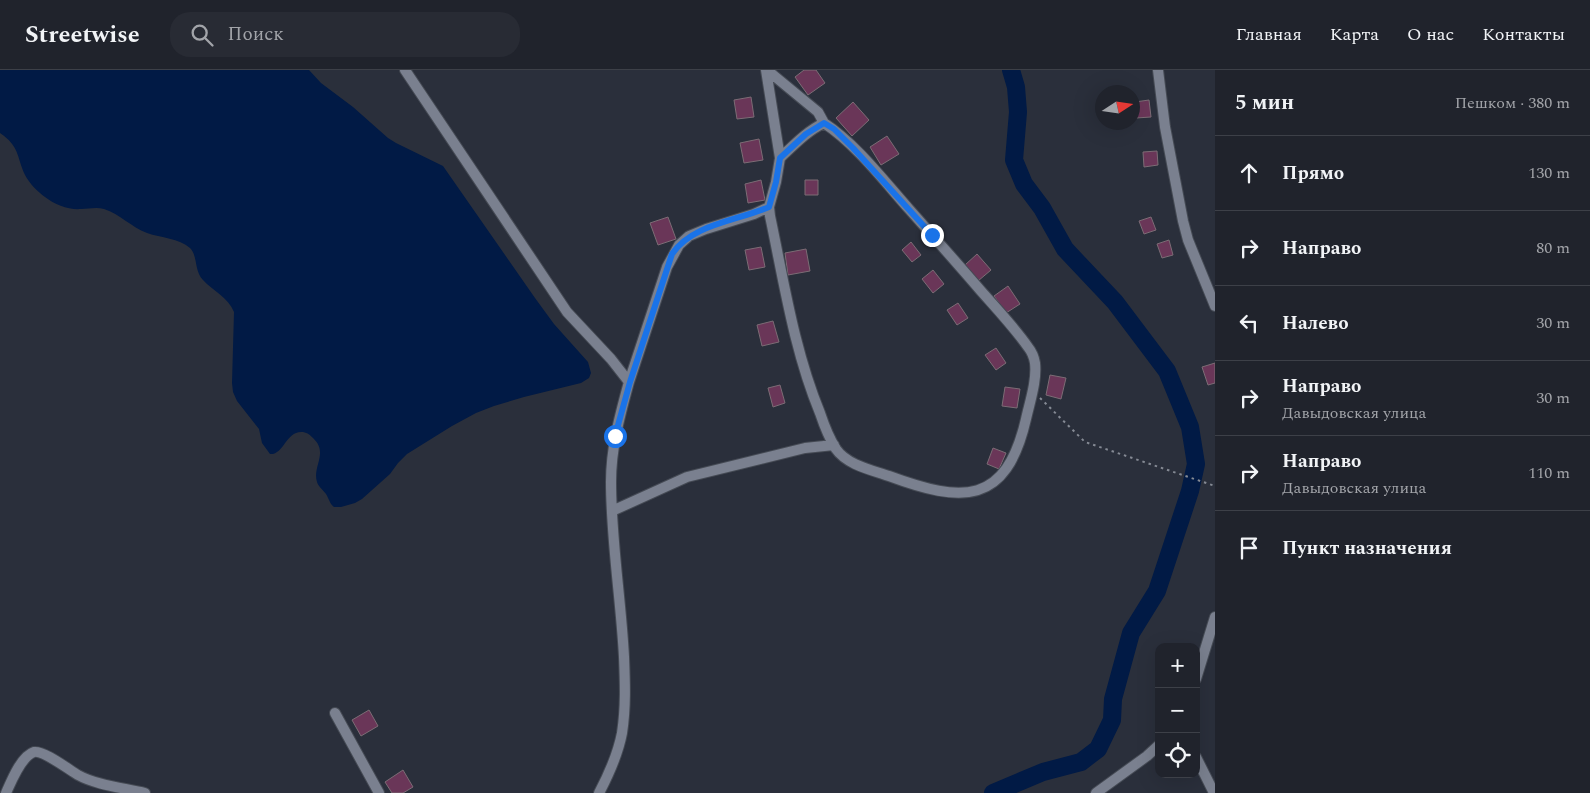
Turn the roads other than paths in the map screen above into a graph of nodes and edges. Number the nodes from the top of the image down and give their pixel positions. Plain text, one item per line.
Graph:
1 (405, 70) edge
2 (767, 70) edge
3 (1158, 70) edge
4 (824, 123) junction
5 (780, 158) junction
6 (769, 207) junction
7 (1215, 306) edge
8 (630, 382) junction
9 (834, 445) junction
10 (612, 511) junction
11 (1215, 617) edge
12 (1200, 666) edge
13 (335, 713) dead end
14 (1155, 749) edge
15 (1200, 765) edge
16 (6, 793) edge
17 (145, 793) edge
18 (380, 793) edge
19 (599, 793) edge
20 (1096, 793) edge
21 (1214, 793) edge

1 - 8 street
2 - 4 street
2 - 5 street
3 - 7 street
4 - 5 street
4 - 9 street
5 - 6 street
6 - 8 street
6 - 9 street
8 - 10 street
9 - 10 street
10 - 19 street
11 - 12 street
13 - 18 street
14 - 20 street
15 - 21 street
16 - 17 street

